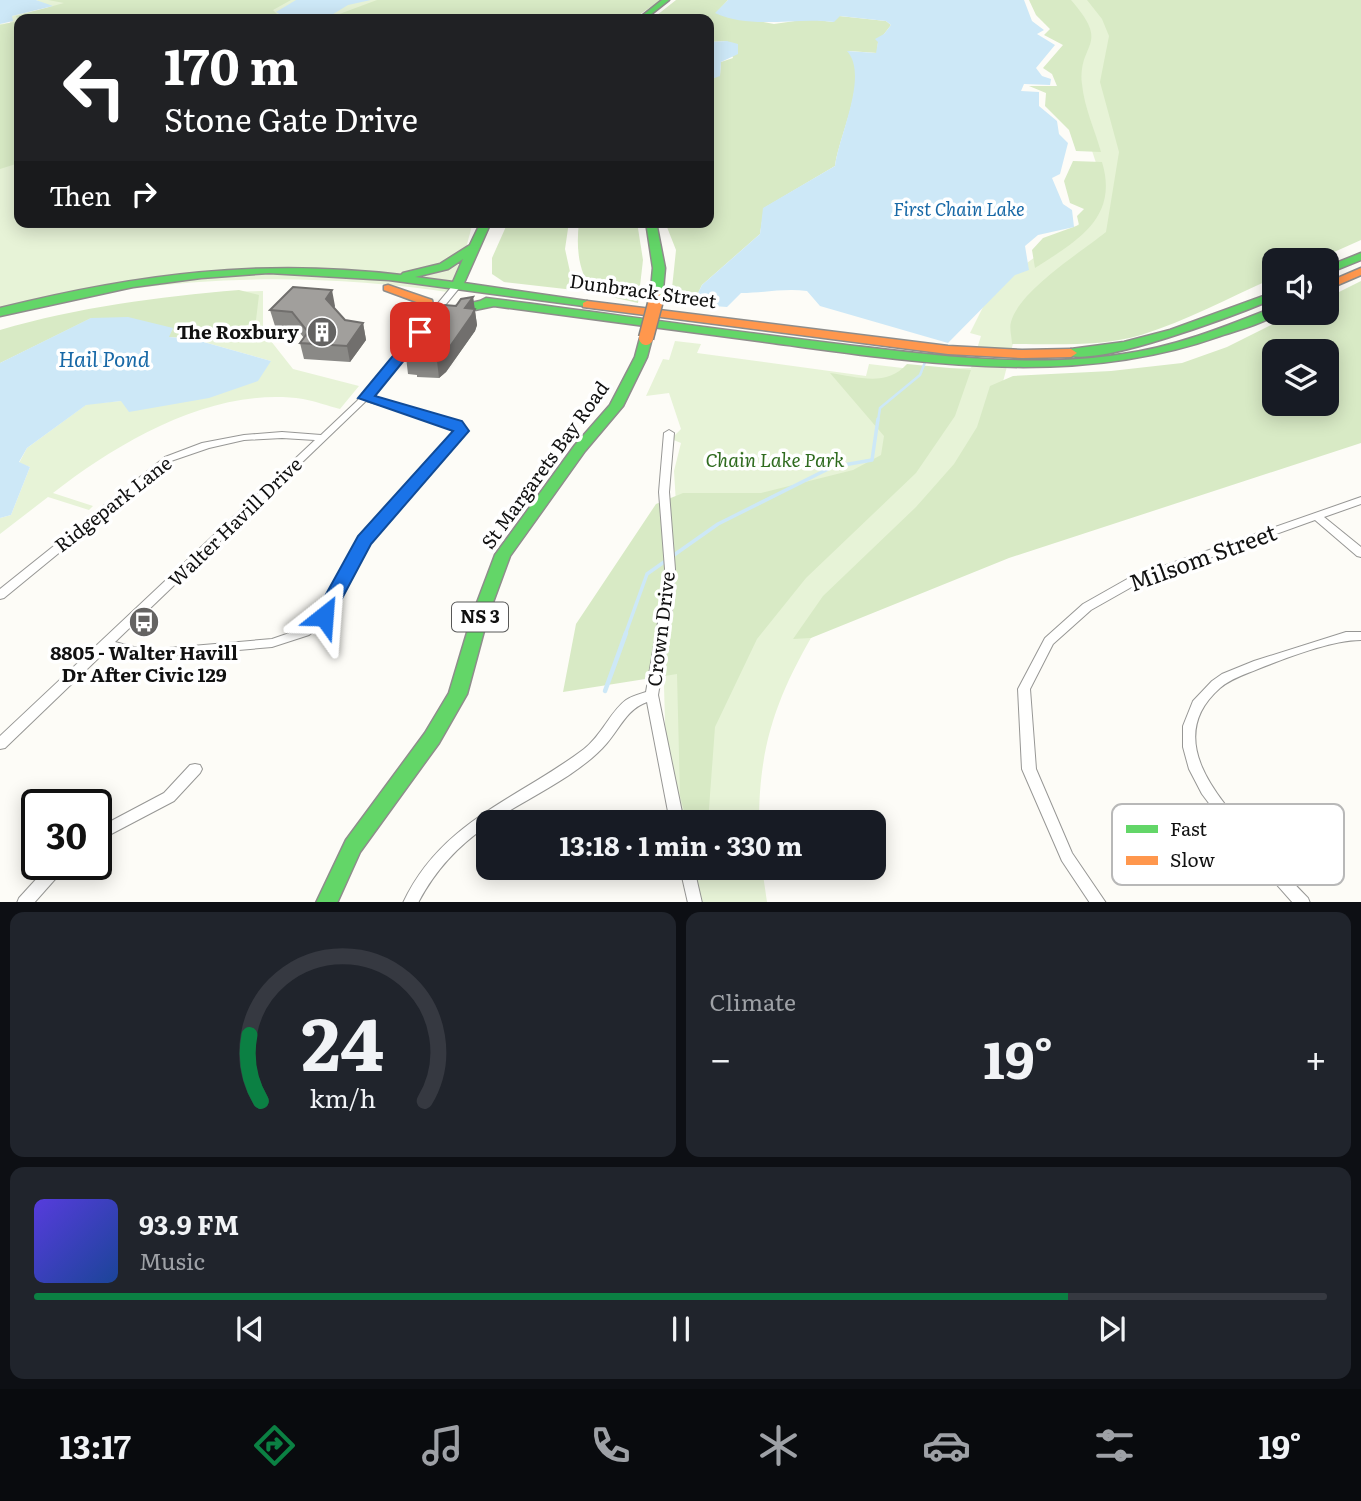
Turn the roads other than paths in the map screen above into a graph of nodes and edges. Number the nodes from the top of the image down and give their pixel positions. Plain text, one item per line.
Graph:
1 (666, 0) edge
2 (648, 14) edge
3 (484, 228) edge
4 (652, 228) edge
5 (476, 246) junction
6 (1361, 256) edge
7 (1339, 265) edge
8 (1361, 271) edge
9 (360, 275) junction
10 (1339, 281) edge
11 (388, 288) junction
12 (453, 292) junction
13 (500, 298) junction
14 (1262, 300) edge
15 (0, 312) edge
16 (1262, 317) edge
17 (0, 322) edge
18 (420, 332) junction
19 (997, 360) junction
20 (365, 398) junction
21 (669, 433) dead end
22 (322, 439) junction
23 (1361, 500) edge
24 (1317, 516) junction
25 (1361, 553) edge
26 (0, 595) edge
27 (1361, 636) edge
28 (107, 644) junction
29 (652, 695) junction
30 (0, 744) edge
31 (195, 769) dead end
32 (1220, 804) edge
33 (675, 810) edge
34 (112, 827) edge
35 (45, 880) edge
36 (690, 880) edge
37 (1289, 885) edge
38 (24, 902) edge
39 (326, 902) edge
40 (410, 902) edge
41 (695, 902) edge
42 (1099, 902) edge
43 (1303, 902) edge

1 - 2 main road
3 - 5 main road
4 - 39 main road, St Margarets Bay Road / NS 3, bridge
5 - 9 main road
5 - 12 main road
5 - 13 main road
6 - 7 main road
8 - 10 main road
9 - 12 main road, Dunbrack Street
9 - 15 main road, Dunbrack Street
11 - 12 main road, Dunbrack Street
11 - 17 main road, Dunbrack Street
11 - 18 main road
12 - 13 main road, Dunbrack Street
12 - 18 street, Walter Havill Drive
13 - 18 main road
13 - 19 main road, Dunbrack Street
14 - 19 main road, Dunbrack Street
16 - 19 main road, Dunbrack Street
18 - 20 street, Walter Havill Drive
20 - 22 street, Walter Havill Drive
20 - 28 street
21 - 29 street, Crown Drive
22 - 26 street, Ridgepark Lane
22 - 28 street, Walter Havill Drive
23 - 24 street, Milsom Street
24 - 25 street
24 - 42 street, Milsom Street
27 - 32 street
28 - 30 street, Walter Havill Drive
29 - 33 street, Crown Drive
29 - 40 street
31 - 34 street
35 - 38 street
36 - 41 street
37 - 43 street

